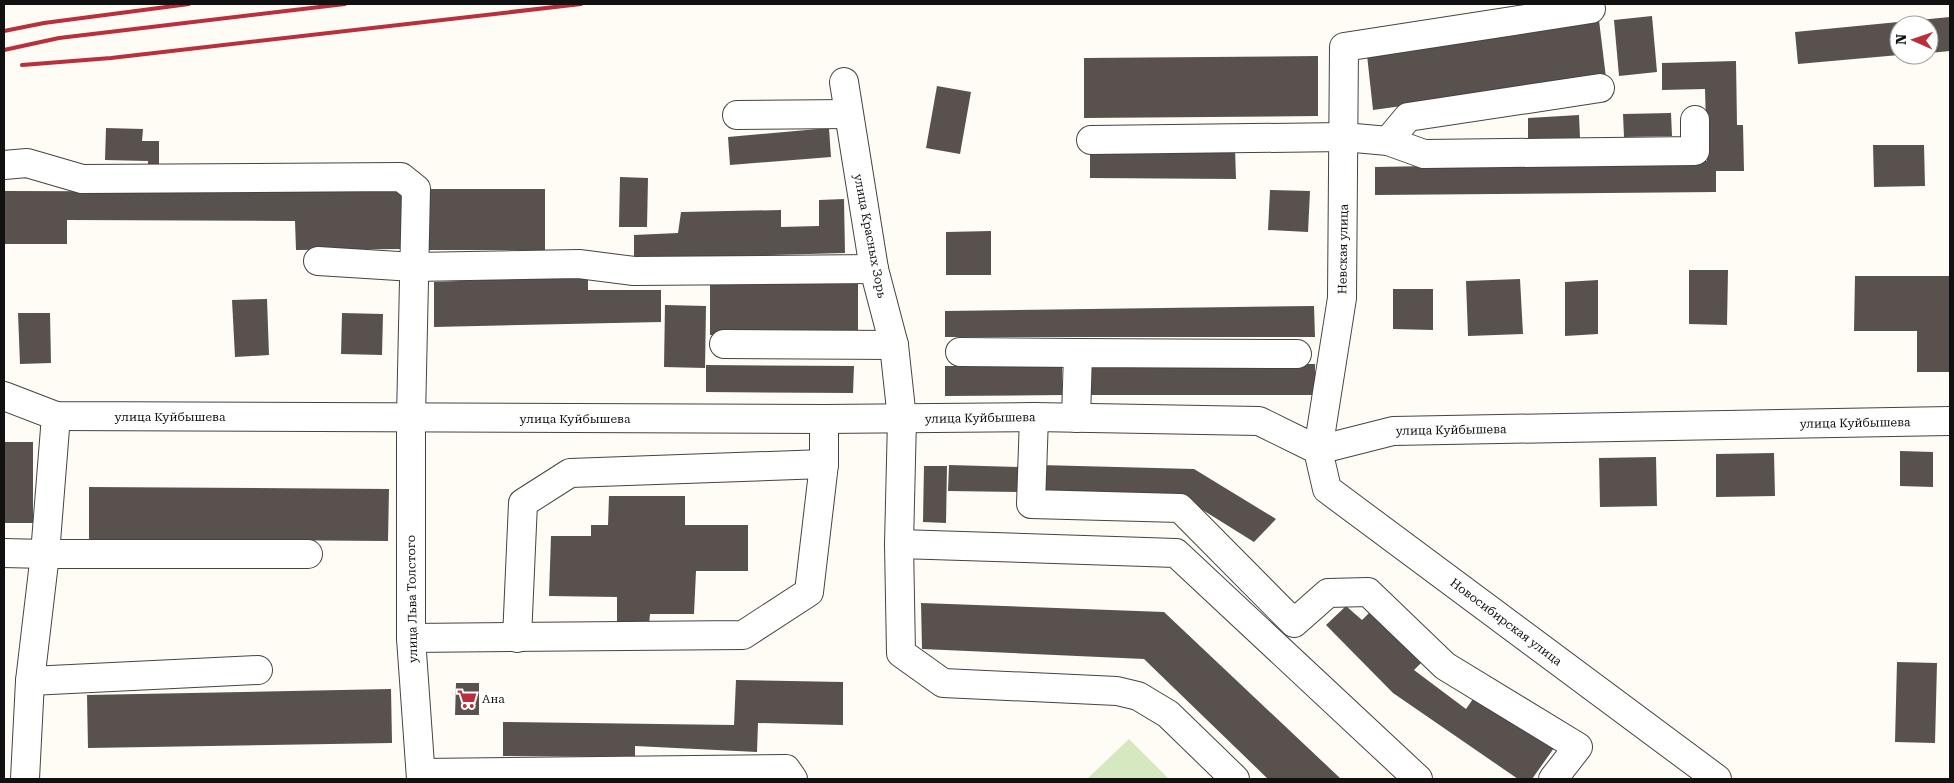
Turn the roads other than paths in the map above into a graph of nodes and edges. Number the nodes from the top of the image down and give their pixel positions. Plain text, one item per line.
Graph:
1 (1591, 9) dead end
2 (844, 82) dead end
3 (1600, 88) dead end
4 (848, 114) junction
5 (737, 115) dead end
6 (1695, 120) dead end
7 (1344, 137) junction
8 (1091, 140) dead end
9 (1388, 141) junction
10 (4, 165) edge
11 (318, 261) dead end
12 (414, 267) junction
13 (874, 269) junction
14 (724, 344) dead end
15 (894, 345) junction
16 (960, 352) dead end
17 (1078, 353) junction
18 (1297, 354) dead end
19 (4, 396) edge
20 (56, 416) junction
21 (411, 418) junction
22 (1034, 418) junction
23 (1076, 418) junction
24 (902, 419) junction
25 (824, 420) junction
26 (1950, 421) edge
27 (1318, 450) junction
28 (824, 464) junction
29 (899, 544) junction
30 (4, 553) edge
31 (45, 554) junction
32 (308, 554) dead end
33 (411, 638) junction
34 (517, 638) junction
35 (258, 670) dead end
36 (30, 681) junction
37 (421, 776) edge
38 (25, 779) edge
39 (793, 779) edge
40 (1235, 779) edge
41 (1418, 779) edge
42 (1553, 779) edge
43 (1717, 779) edge

1 - 7 street, Невская улица
2 - 4 street, улица Красных Зорь
3 - 9 street
4 - 5 street
4 - 13 street, улица Красных Зорь
6 - 9 street
7 - 8 street
7 - 9 street
7 - 27 street, Невская улица
10 - 12 street, улица Льва Толстого
11 - 12 street
12 - 13 street
12 - 21 street, улица Льва Толстого
13 - 15 street, улица Красных Зорь
14 - 15 street
15 - 24 street, улица Красных Зорь
16 - 17 street
17 - 18 street
17 - 23 street
19 - 20 street, улица Куйбышева
20 - 21 street, улица Куйбышева
20 - 31 street
21 - 25 street, улица Куйбышева
21 - 33 street, улица Льва Толстого
22 - 23 street, улица Куйбышева
22 - 24 street, улица Куйбышева
22 - 42 street
23 - 27 street, улица Куйбышева
24 - 25 street, улица Куйбышева
24 - 29 street, улица Красных Зорь
25 - 28 street
26 - 27 street, улица Куйбышева
27 - 43 street, Новосибирская улица
28 - 34 street
28 - 34 street
29 - 40 street, улица Красных Зорь
29 - 41 street
30 - 31 street
31 - 32 street
31 - 36 street
33 - 34 street
33 - 37 street, улица Льва Толстого
35 - 36 street
36 - 38 street
37 - 39 street

